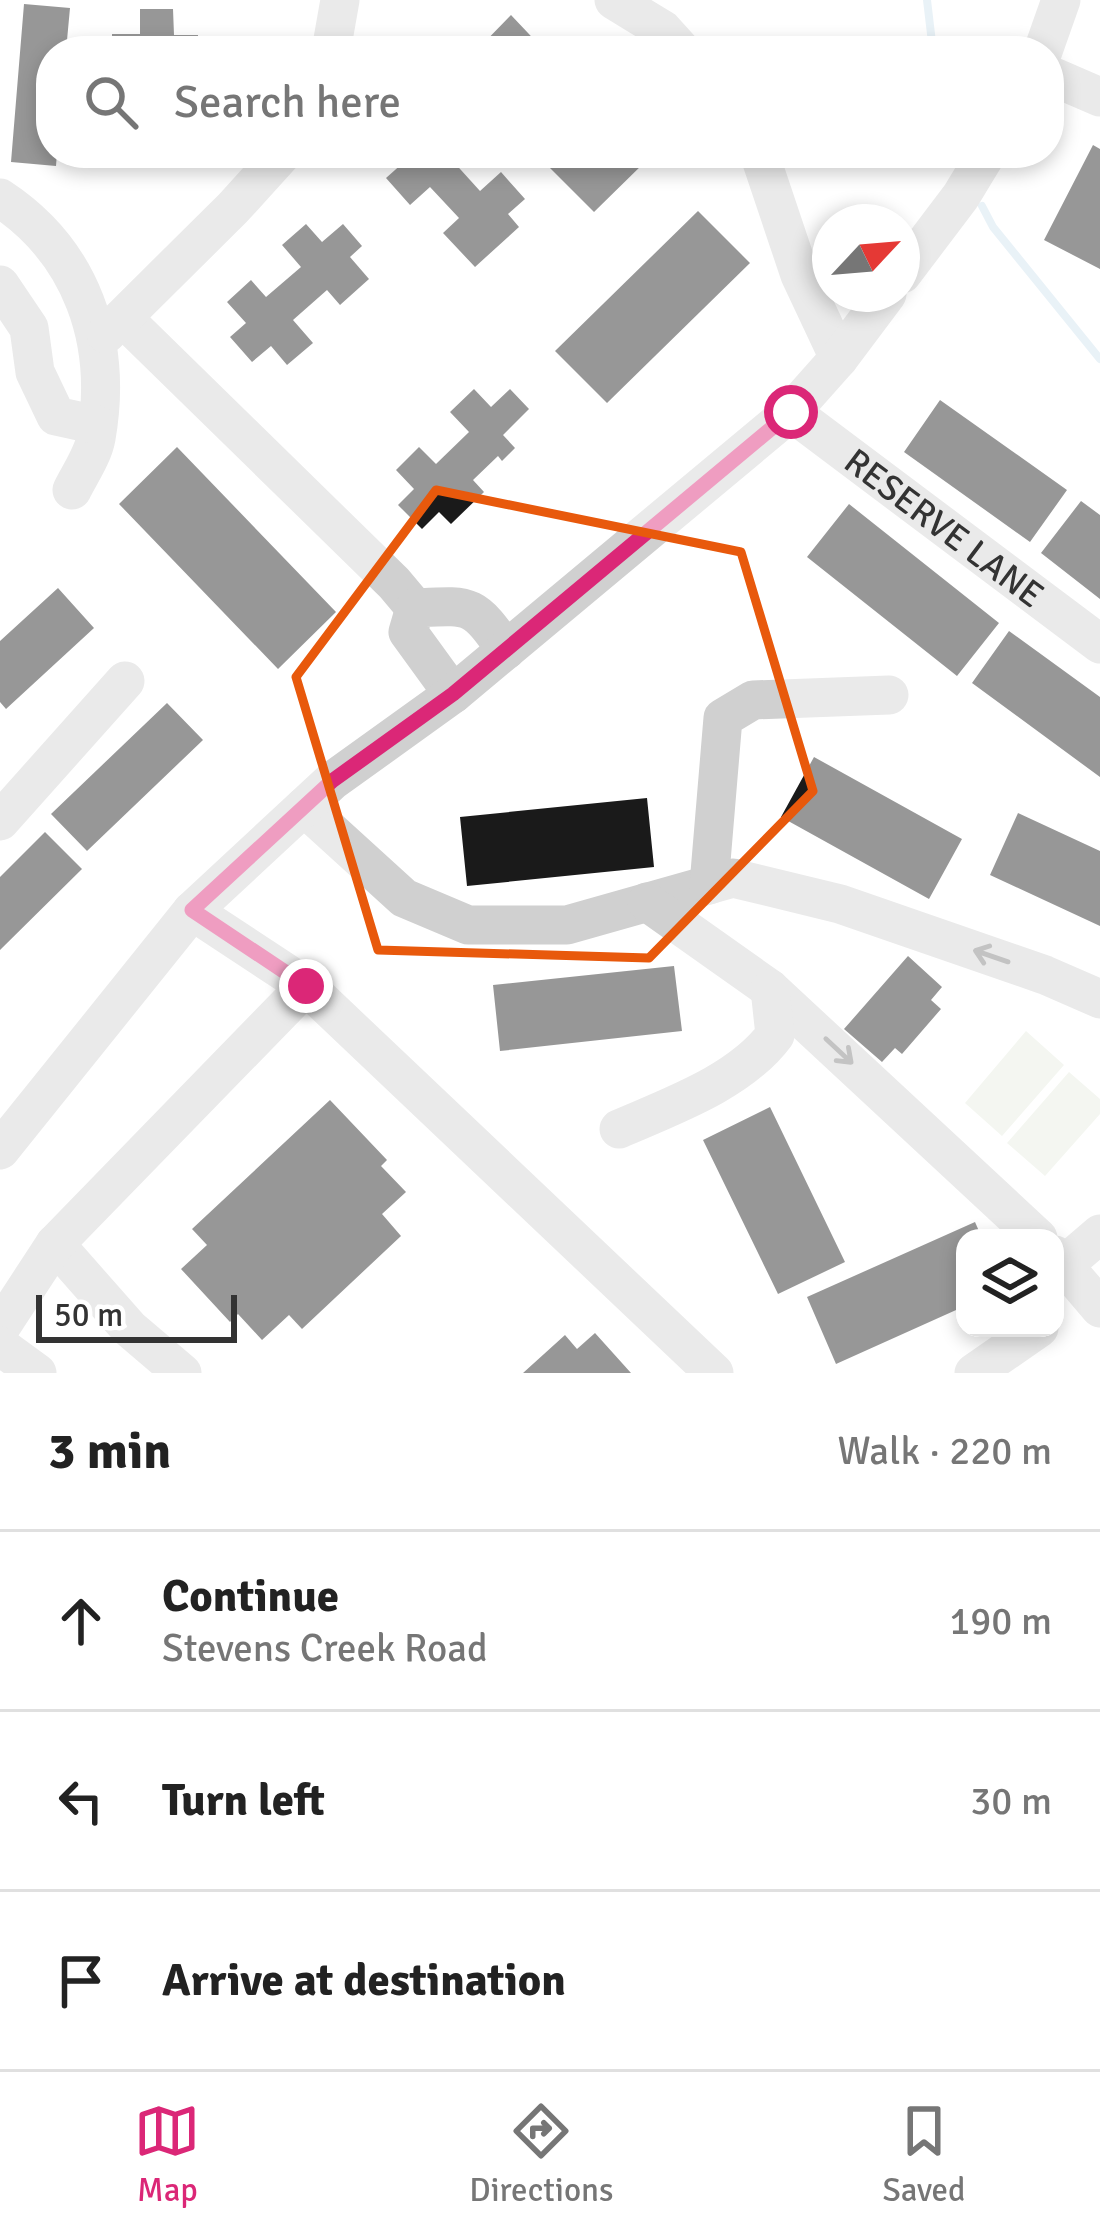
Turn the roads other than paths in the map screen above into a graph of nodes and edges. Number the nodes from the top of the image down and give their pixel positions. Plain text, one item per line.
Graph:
1 (340, 0) edge
2 (614, 0) edge
3 (1061, 0) edge
4 (334, 36) edge
5 (668, 36) edge
6 (1048, 36) edge
7 (1064, 81) edge
8 (1100, 97) edge
9 (268, 168) edge
10 (763, 168) edge
11 (978, 168) edge
12 (0, 198) edge
13 (920, 250) edge
14 (0, 285) edge
15 (874, 312) edge
16 (110, 331) junction
17 (839, 358) junction
18 (791, 412) junction
19 (97, 425) junction
20 (72, 490) dead end
21 (415, 608) junction
22 (1100, 644) edge
23 (506, 650) junction
24 (125, 681) dead end
25 (453, 694) junction
26 (889, 695) dead end
27 (304, 807) junction
28 (0, 821) edge
29 (709, 885) junction
30 (647, 902) junction
31 (192, 910) junction
32 (306, 986) junction
33 (770, 988) junction
34 (1100, 999) edge
35 (7, 1126) edge
36 (620, 1129) dead end
37 (1100, 1234) edge
38 (55, 1244) junction
39 (1069, 1272) edge
40 (0, 1328) edge
41 (1026, 1337) edge
42 (0, 1346) edge
43 (37, 1373) edge
44 (182, 1373) edge
45 (714, 1373) edge
46 (974, 1373) edge

1 - 4 street
2 - 5 street
3 - 6 street
7 - 8 street
9 - 16 street
10 - 17 street
11 - 13 street
12 - 16 street
14 - 19 street
15 - 17 street
16 - 19 street
16 - 21 street
17 - 18 street
18 - 22 street, RESERVE LANE
18 - 23 street
19 - 20 street
21 - 23 street
21 - 25 street
23 - 25 street
24 - 28 street
25 - 27 street
26 - 29 street
27 - 30 street
27 - 31 street
29 - 30 street
34 -> 29 street
30 - 33 street
31 - 32 street
31 - 35 street
32 - 38 street
32 - 45 street
33 - 36 street
33 -> 39 street
37 - 39 street
38 - 40 street
38 - 44 street
41 - 46 street
42 - 43 street

